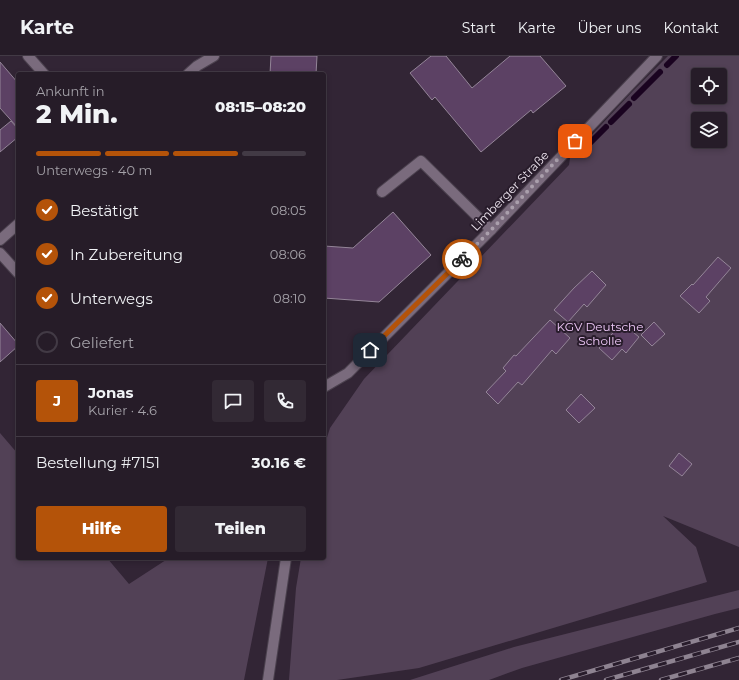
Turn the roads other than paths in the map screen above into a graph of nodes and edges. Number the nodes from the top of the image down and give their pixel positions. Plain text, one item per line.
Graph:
1 (28, 56) edge
2 (214, 56) edge
3 (657, 56) edge
4 (42, 72) edge
5 (190, 72) edge
6 (382, 192) dead end
7 (16, 226) edge
8 (491, 230) junction
9 (0, 240) edge
10 (0, 252) edge
11 (16, 271) edge
12 (326, 386) edge
13 (286, 560) edge
14 (268, 680) edge

1 - 4 street
2 - 5 street
3 - 8 street, Limberger Straße
6 - 8 street
7 - 9 street
8 - 12 street, Limberger Straße
10 - 11 street
13 - 14 street

